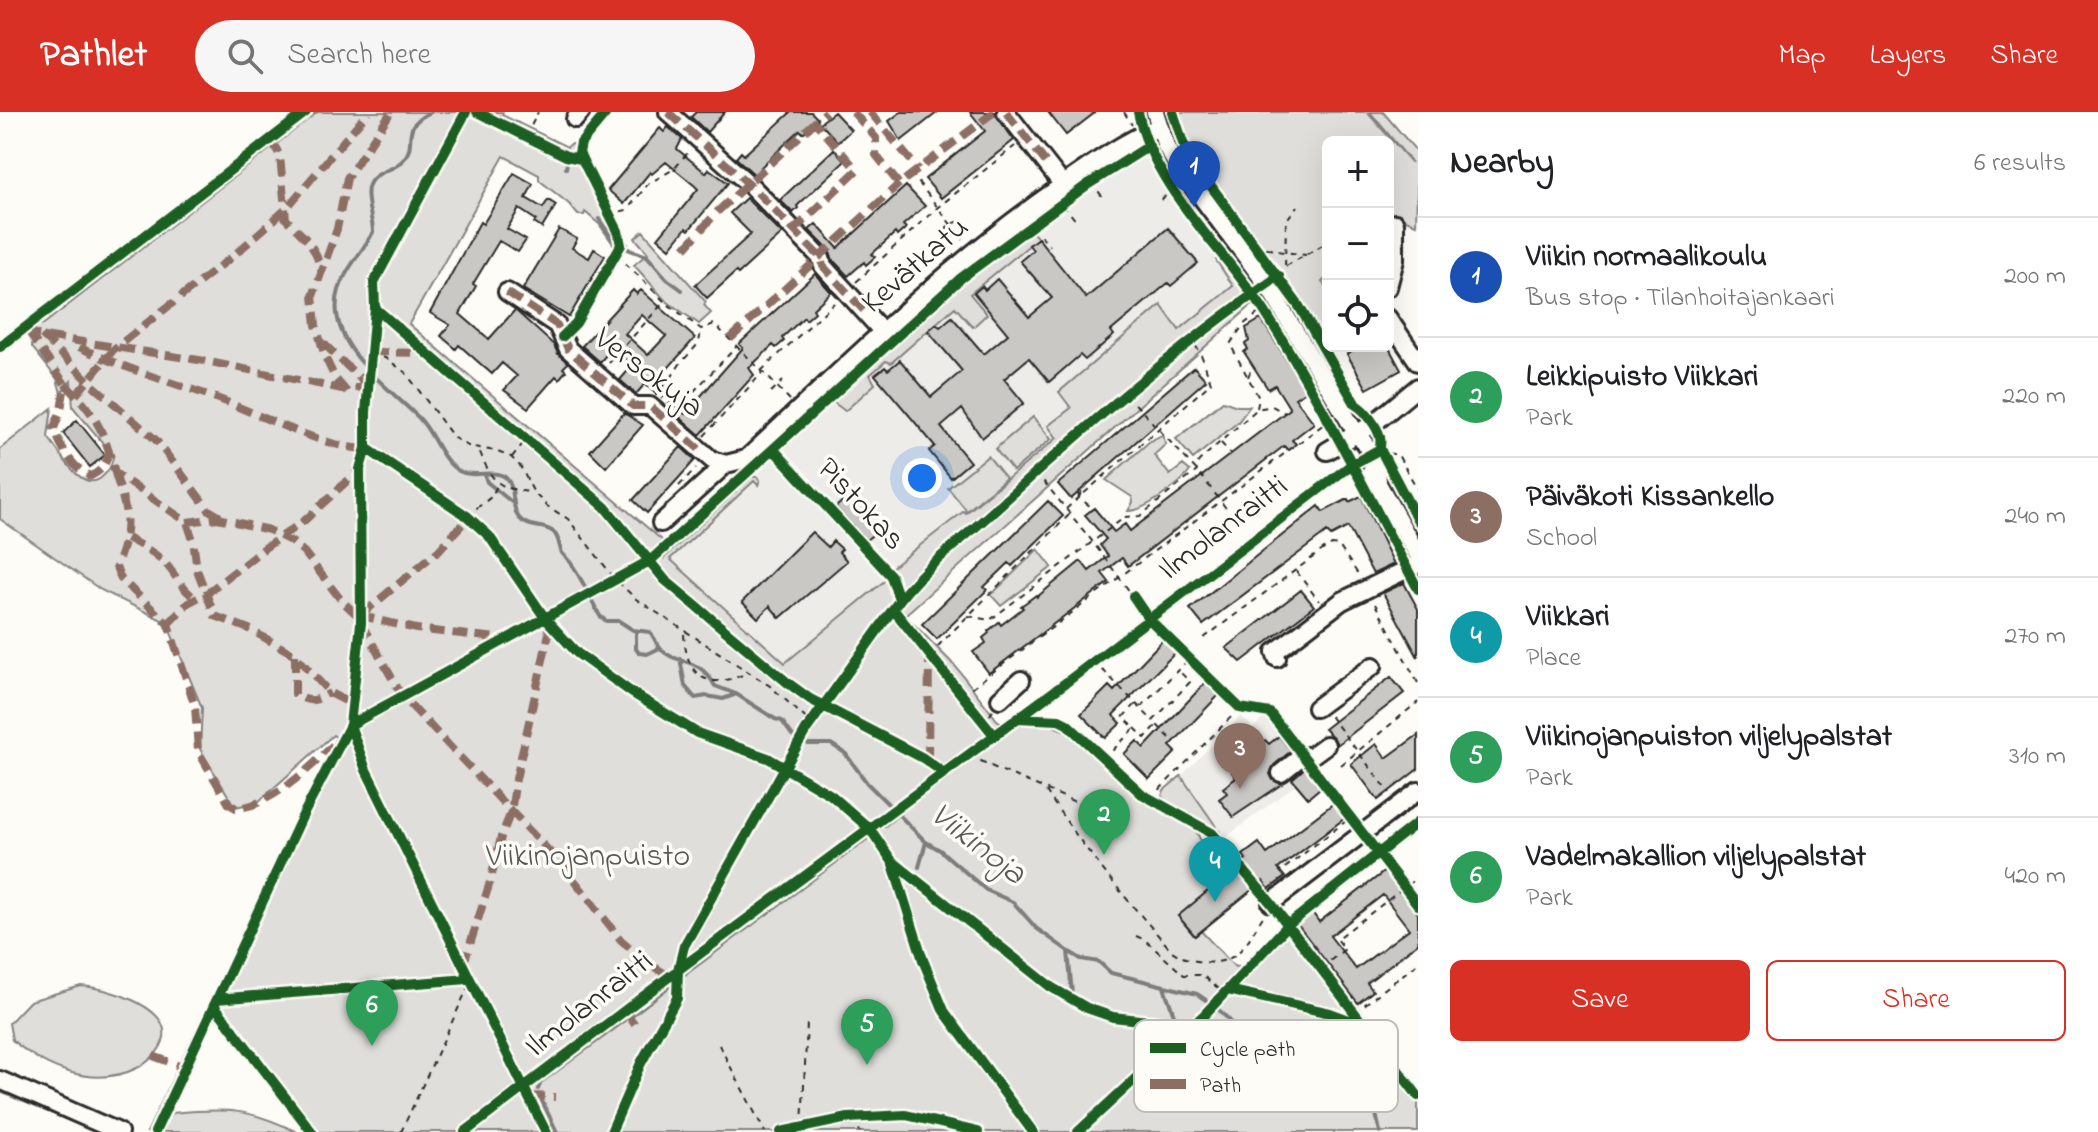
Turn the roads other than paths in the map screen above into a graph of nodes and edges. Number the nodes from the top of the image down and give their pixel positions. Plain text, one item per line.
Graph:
1 (668, 112) edge
2 (1006, 112) edge
3 (1146, 123) edge
4 (1068, 190) junction
5 (1395, 223) dead end
6 (1390, 280) edge
7 (507, 292) dead end
8 (1394, 327) edge
9 (883, 332) junction
10 (1418, 362) edge
11 (1418, 387) edge
12 (1356, 433) junction
13 (1333, 447) road end
14 (726, 464) junction
15 (1384, 474) junction
16 (661, 523) dead end
17 (1418, 555) edge
18 (1418, 564) edge
19 (1277, 658) dead end
20 (1373, 666) dead end
21 (1021, 680) dead end
22 (1000, 699) road end
23 (1319, 707) road end
24 (1326, 745) dead end
25 (1281, 773) dead end
26 (1418, 791) edge
27 (1271, 903) road end
28 (0, 1080) edge
29 (119, 1132) edge

1 - 9 street
2 - 4 street
3 - 4 street, Kevätkatu
3 - 12 street
4 - 9 street, Kevätkatu
5 - 6 street
7 - 14 street, Versokuja
8 - 10 street
9 - 14 street, Kevätkatu
11 - 12 street
12 - 13 street
12 - 15 street
12 - 15 street
14 - 16 street, Kevätkatu
15 - 17 street
18 - 19 street
20 - 23 street
21 - 22 street
24 - 25 street
26 - 27 street
28 - 29 street

